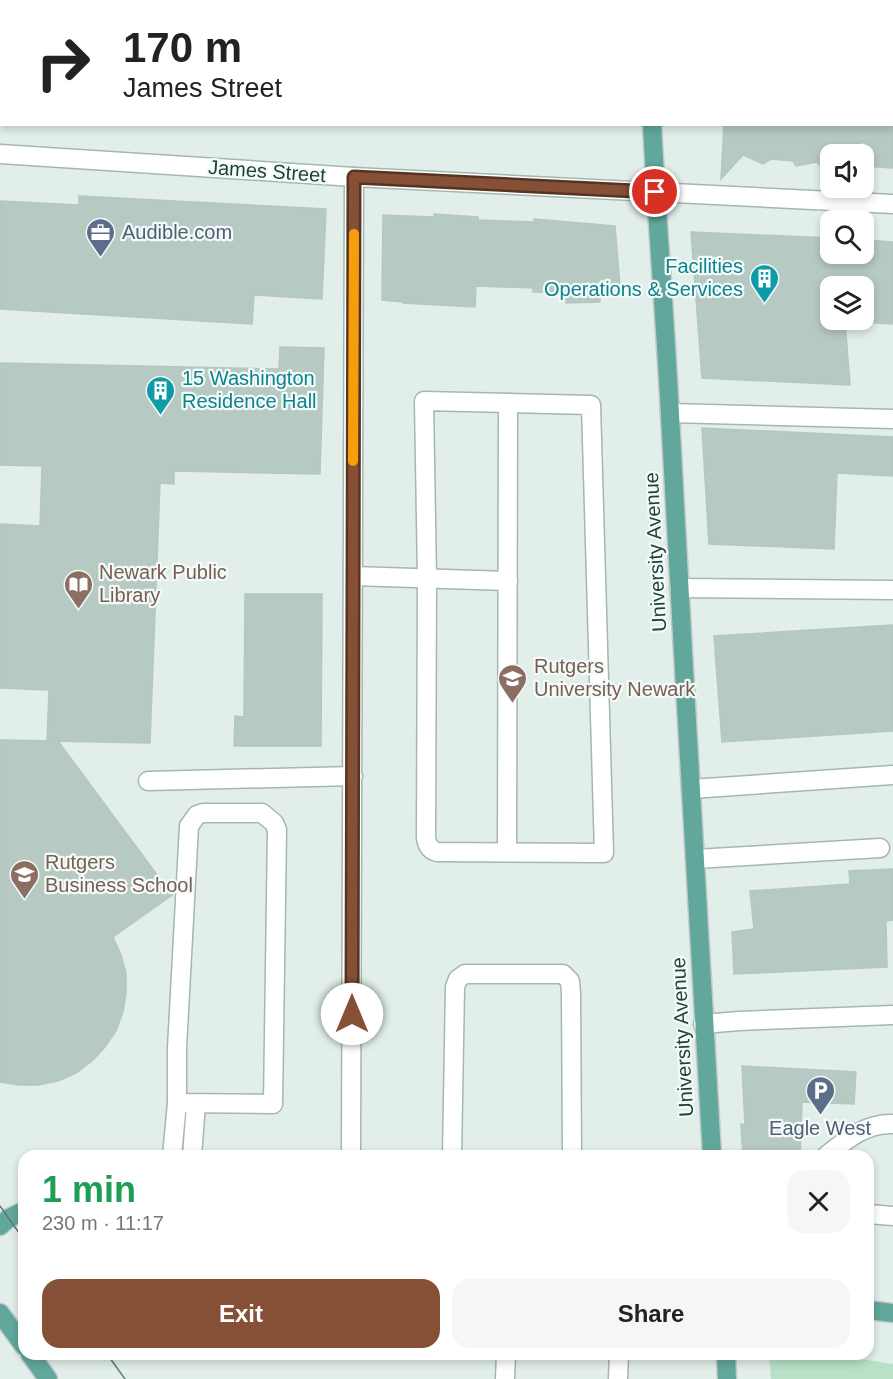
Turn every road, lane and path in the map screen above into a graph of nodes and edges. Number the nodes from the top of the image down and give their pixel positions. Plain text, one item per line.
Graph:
1 (652, 126) edge
2 (0, 154) edge
3 (354, 177) junction
4 (655, 192) junction
5 (893, 204) edge
6 (508, 403) junction
7 (670, 414) junction
8 (893, 419) edge
9 (353, 576) junction
10 (427, 579) junction
11 (508, 581) junction
12 (679, 588) junction
13 (893, 590) edge
14 (893, 775) edge
15 (353, 776) junction
16 (148, 781) dead end
17 (691, 789) junction
18 (880, 848) dead end
19 (507, 852) junction
20 (695, 859) junction
21 (893, 1016) edge
22 (704, 1024) junction
23 (177, 1103) junction
24 (196, 1104) junction
25 (893, 1124) edge
26 (173, 1150) edge
27 (192, 1150) edge
28 (351, 1150) edge
29 (452, 1150) edge
30 (572, 1150) edge
31 (712, 1150) edge
32 (834, 1150) edge
33 (18, 1214) edge
34 (874, 1214) edge
35 (893, 1216) edge
36 (0, 1226) edge
37 (874, 1311) edge
38 (0, 1313) edge
39 (893, 1313) edge
40 (18, 1338) edge
41 (34, 1360) edge
42 (506, 1360) edge
43 (619, 1360) edge
44 (726, 1360) edge
45 (48, 1379) edge
46 (505, 1379) edge
47 (618, 1379) edge
48 (727, 1379) edge

1 - 4 main road, University Avenue
2 - 3 street, James Street
3 - 4 street, James Street
3 - 9 street
4 - 5 street, James Street
4 - 7 main road, University Avenue
6 - 10 street
6 - 11 street
6 - 19 street
7 - 8 street
7 - 12 main road, University Avenue
9 - 10 street
9 - 15 street
10 - 11 street
10 - 19 street
11 - 19 street
12 - 13 street
12 - 17 main road, University Avenue
14 - 17 street
15 - 16 street
15 - 28 street
17 - 20 main road, University Avenue
18 - 20 street
20 - 22 main road, University Avenue
21 - 22 street
22 - 31 main road, University Avenue
23 - 24 street
23 - 24 street
23 - 26 street
24 - 27 street
25 - 32 street
29 - 30 street
33 - 36 main road
34 - 35 street
37 - 39 main road
38 - 40 main road
41 - 45 main road
42 - 46 street
43 - 47 street
44 - 48 main road

